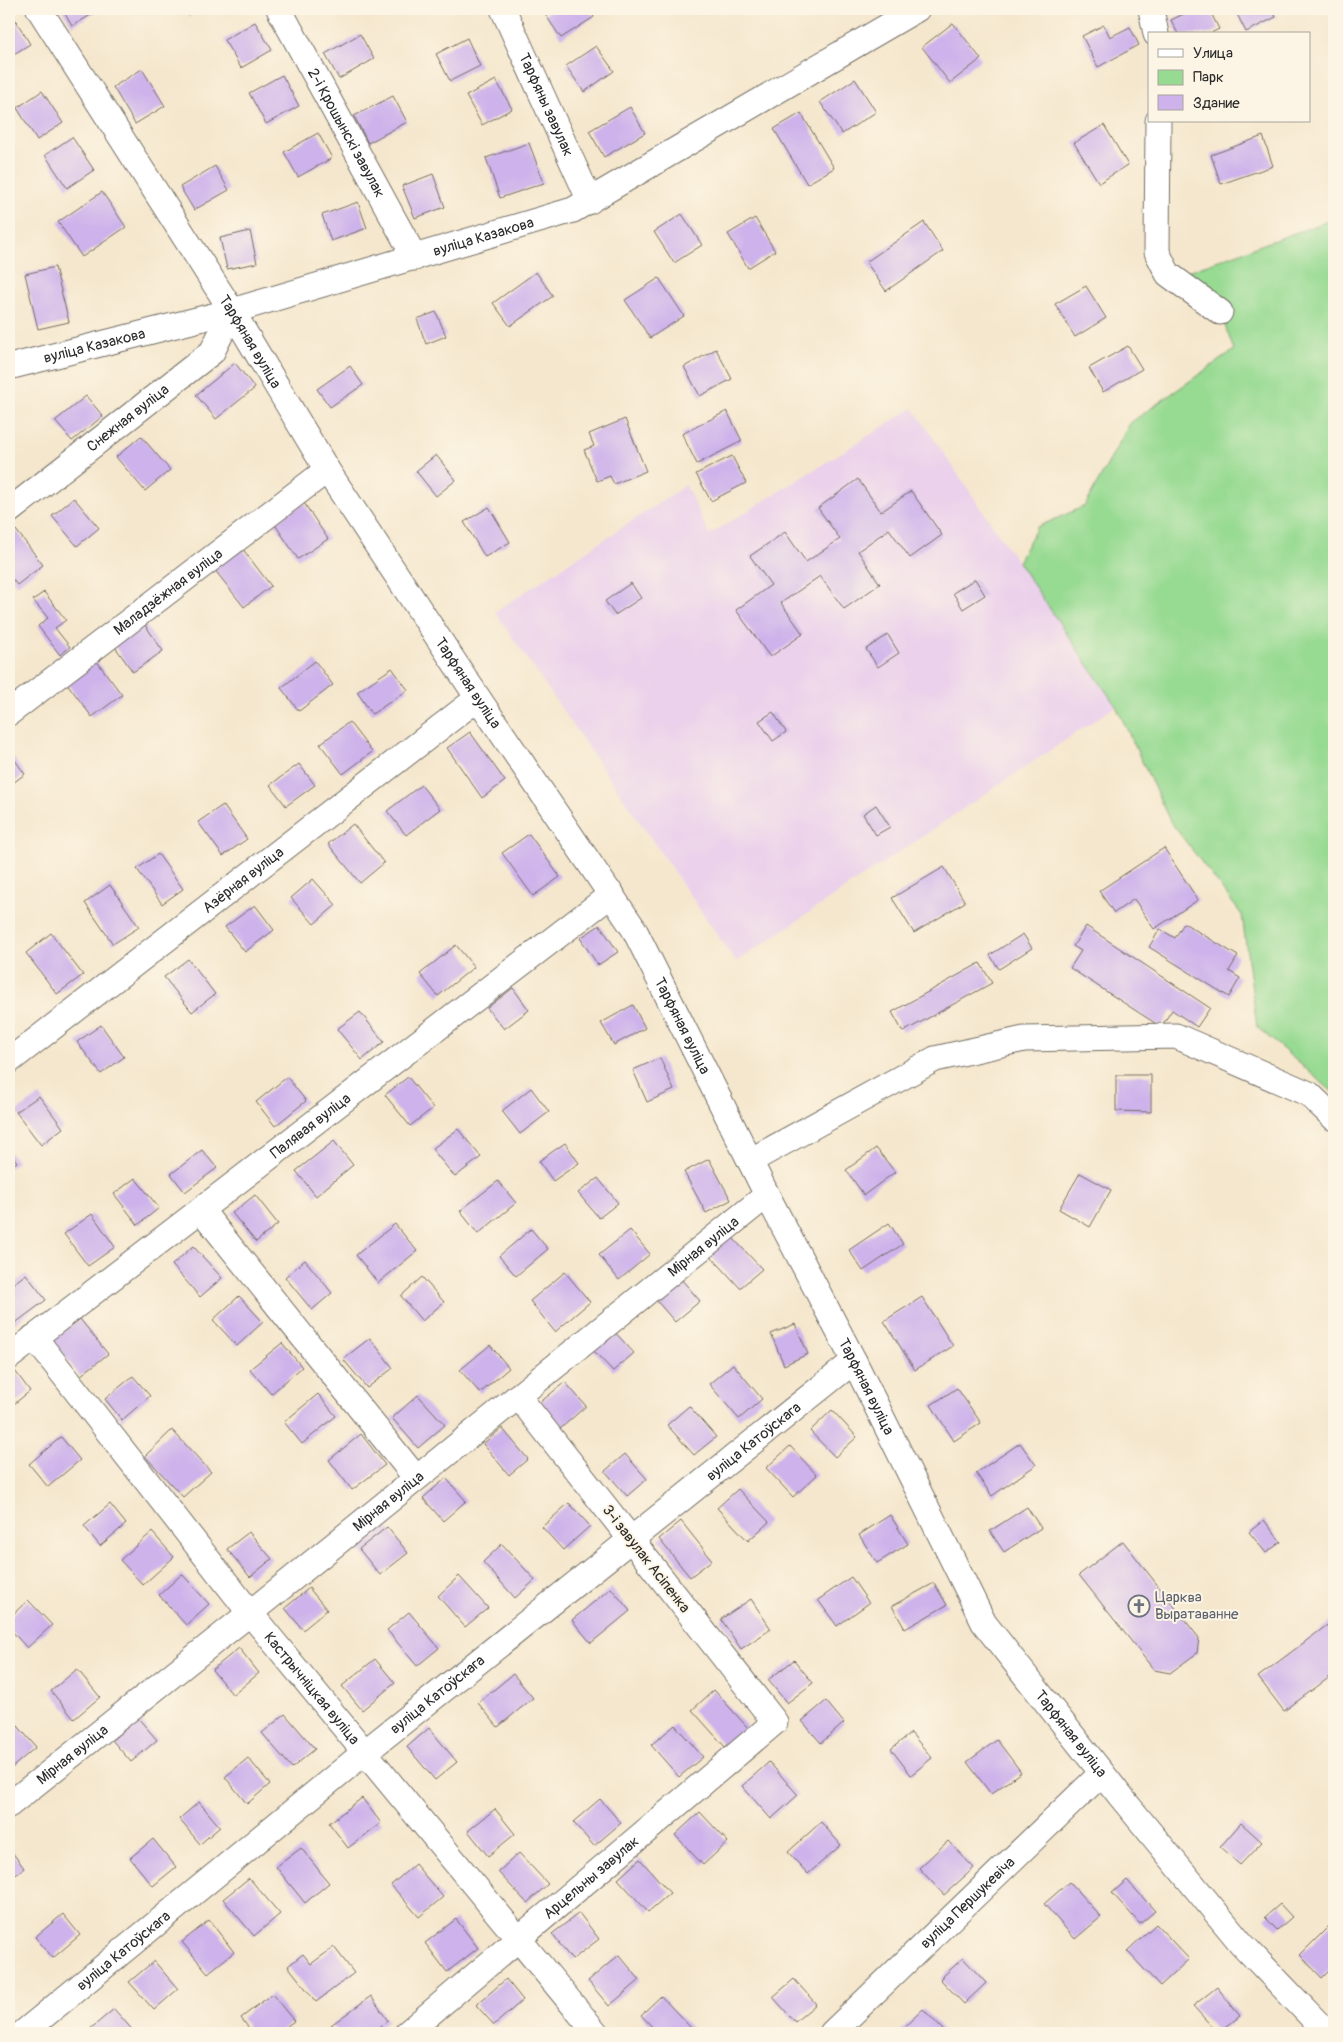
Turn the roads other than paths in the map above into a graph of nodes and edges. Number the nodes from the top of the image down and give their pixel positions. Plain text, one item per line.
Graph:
1 (39, 9) edge
2 (279, 9) edge
3 (503, 9) edge
4 (1152, 9) edge
5 (904, 12) edge
6 (1156, 32) edge
7 (1158, 122) edge
8 (590, 201) junction
9 (415, 258) junction
10 (232, 311) junction
11 (1220, 312) dead end
12 (9, 367) edge
13 (327, 470) junction
14 (9, 511) edge
15 (478, 698) junction
16 (9, 713) edge
17 (612, 894) junction
18 (9, 1062) edge
19 (1334, 1118) edge
20 (750, 1161) junction
21 (767, 1196) junction
22 (201, 1210) junction
23 (34, 1337) junction
24 (9, 1357) edge
25 (854, 1361) junction
26 (518, 1396) junction
27 (416, 1478) junction
28 (631, 1540) junction
29 (250, 1613) junction
30 (775, 1722) joint
31 (364, 1752) junction
32 (1102, 1773) junction
33 (9, 1805) edge
34 (518, 1940) junction
35 (24, 2033) edge
36 (407, 2033) edge
37 (596, 2033) edge
38 (832, 2033) edge
39 (1327, 2033) edge

1 - 10 street, Тарфяная вуліца
2 - 9 street, 2-і Крошынскі завулак
3 - 8 street, Тарфяны завулак
4 - 6 street
5 - 8 street, вуліца Казакова
7 - 11 street
8 - 9 street, вуліца Казакова
9 - 10 street, вуліца Казакова
10 - 12 street, вуліца Казакова
10 - 13 street, Тарфяная вуліца
10 - 14 street, Снежная вуліца
13 - 15 street, Тарфяная вуліца
13 - 16 street, Маладзёжная вуліца
15 - 17 street, Тарфяная вуліца
15 - 18 street, Азёрная вуліца
17 - 20 street, Тарфяная вуліца
17 - 22 street, Палявая вуліца
19 - 20 street
20 - 21 street, Тарфяная вуліца
21 - 25 street, Тарфяная вуліца
21 - 26 street, Мірная вуліца
22 - 23 street, Палявая вуліца
22 - 27 street
23 - 24 street, Палявая вуліца
23 - 29 street, Кастрычніцкая вуліца
25 - 28 street, вуліца Катоўскага
25 - 32 street, Тарфяная вуліца
26 - 27 street, Мірная вуліца
26 - 28 street, 3-і завулак Асіпенка
27 - 29 street, Мірная вуліца
28 - 30 street, 3-і завулак Асіпенка
28 - 31 street, вуліца Катоўскага
29 - 31 street, Кастрычніцкая вуліца
29 - 33 street, Мірная вуліца
30 - 34 street, Арцельны завулак
31 - 34 street, Кастрычніцкая вуліца
31 - 35 street, вуліца Катоўскага
32 - 38 street, вуліца Першукевіча
32 - 39 street, Тарфяная вуліца
34 - 36 street, Арцельны завулак
34 - 37 street, Кастрычніцкая вуліца

